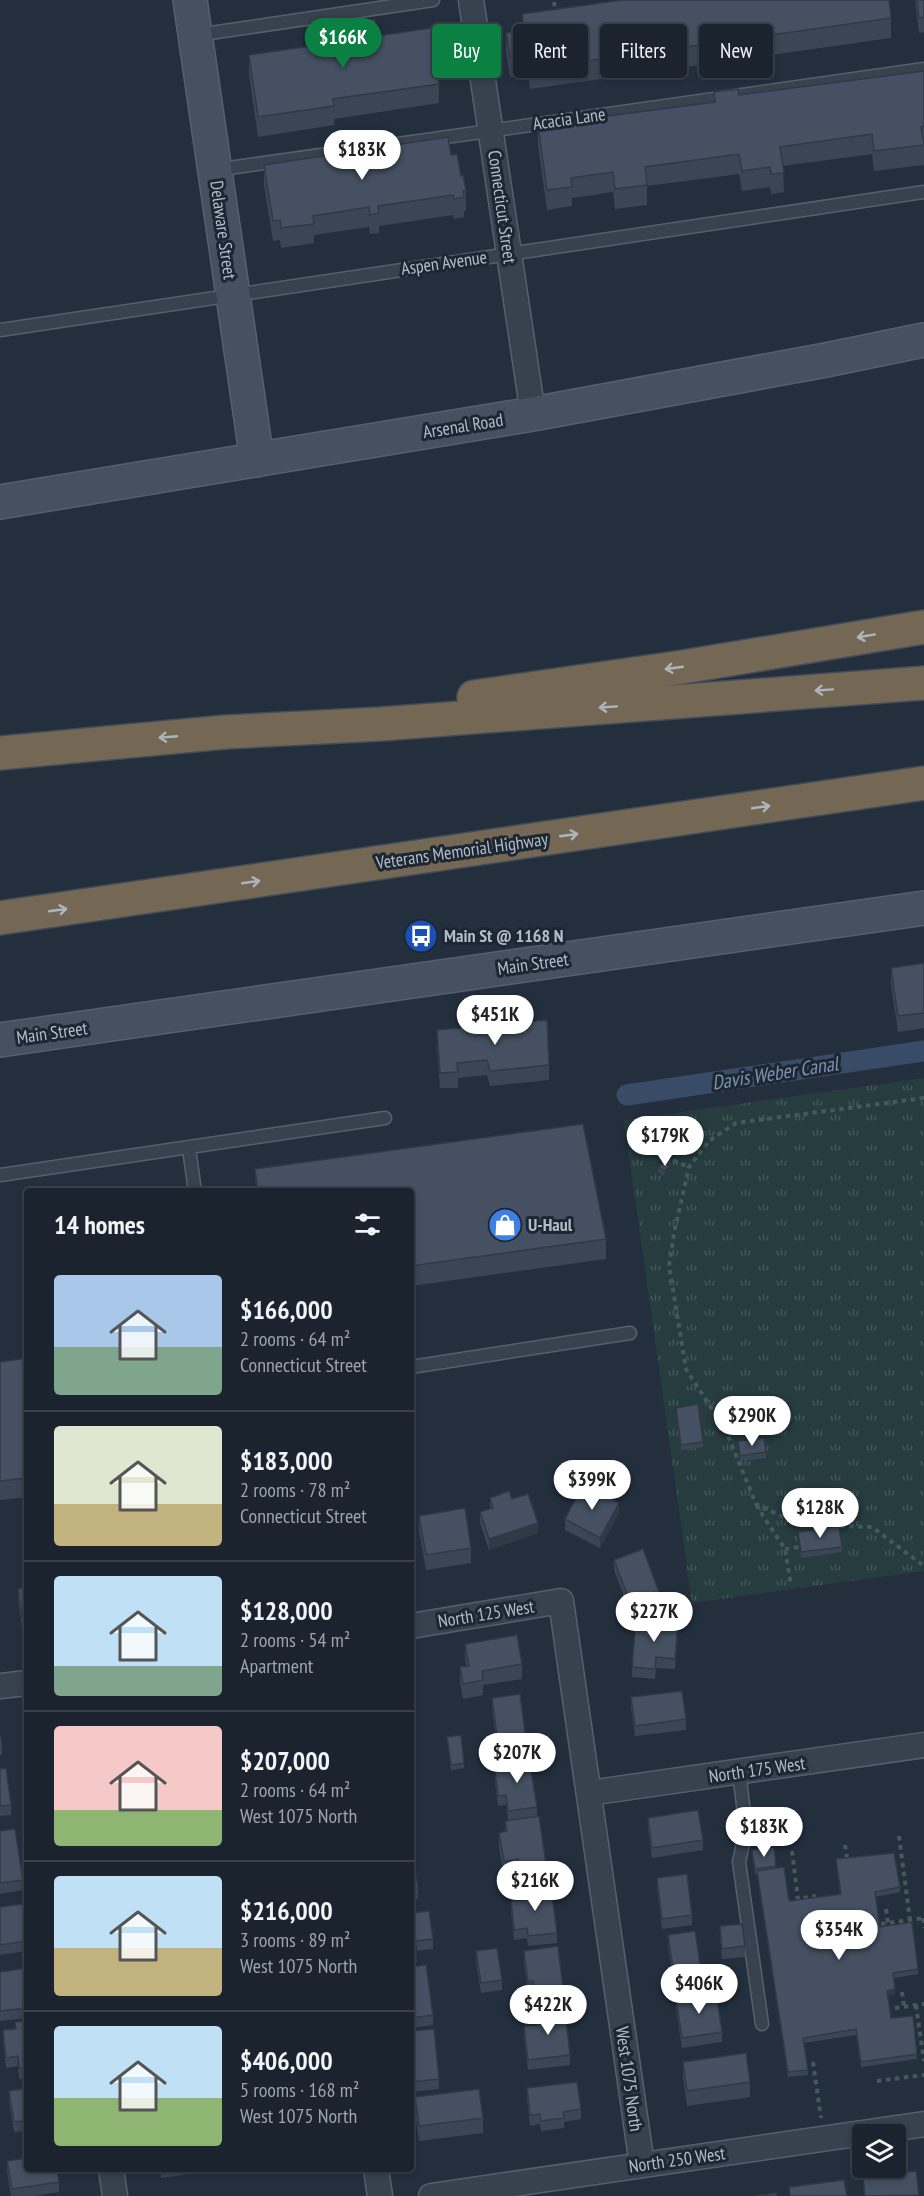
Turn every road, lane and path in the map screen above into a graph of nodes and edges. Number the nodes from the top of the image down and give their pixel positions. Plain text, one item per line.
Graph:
1 (190, 0) edge
2 (433, 0) edge
3 (471, 0) edge
4 (554, 2) dead end
5 (557, 18) edge
6 (195, 35) junction
7 (924, 69) edge
8 (491, 130) junction
9 (214, 170) junction
10 (924, 192) edge
11 (509, 253) junction
12 (232, 294) junction
13 (0, 330) edge
14 (924, 339) edge
15 (533, 414) junction
16 (257, 460) junction
17 (0, 502) edge
18 (924, 627) edge
19 (924, 683) edge
20 (226, 732) junction
21 (0, 753) edge
22 (920, 784) edge
23 (924, 908) edge
24 (0, 918) edge
25 (0, 1040) edge
26 (924, 1098) edge
27 (385, 1118) dead end
28 (189, 1149) junction
29 (648, 1150) dead end
30 (689, 1167) junction
31 (0, 1175) edge
32 (195, 1188) edge
33 (630, 1333) dead end
34 (414, 1367) edge
35 (756, 1504) junction
36 (799, 1547) edge
37 (785, 1549) junction
38 (924, 1565) edge
39 (791, 1585) dead end
40 (561, 1601) joint
41 (414, 1626) edge
42 (24, 1683) edge
43 (0, 1686) edge
44 (924, 1745) edge
45 (740, 1772) junction
46 (589, 1793) junction
47 (899, 1836) dead end
48 (845, 1845) dead end
49 (792, 1851) dead end
50 (847, 1857) edge
51 (816, 1896) edge
52 (886, 1909) dead end
53 (923, 1918) edge
54 (910, 1920) junction
55 (888, 1923) junction
56 (881, 1924) edge
57 (924, 1928) edge
58 (902, 1992) dead end
59 (924, 2004) edge
60 (916, 2005) junction
61 (904, 2006) junction
62 (895, 2008) dead end
63 (762, 2024) dead end
64 (924, 2061) edge
65 (813, 2062) dead end
66 (924, 2075) edge
67 (877, 2081) dead end
68 (821, 2119) dead end
69 (924, 2124) edge
70 (642, 2165) junction
71 (111, 2172) edge
72 (376, 2172) edge
73 (115, 2196) edge
74 (380, 2196) edge
75 (431, 2196) edge

1 - 6 street, Delaware Street
2 - 6 lane
3 - 8 street, Connecticut Street
4 - 5 path
6 - 9 street, Delaware Street
7 - 8 lane, Acacia Lane
8 - 9 lane, Acacia Lane
8 - 11 street, Connecticut Street
9 - 12 street, Delaware Street
10 - 11 lane, Aspen Avenue
11 - 12 lane, Aspen Avenue
11 - 15 street, Connecticut Street
12 - 13 lane, Aspen Avenue
12 - 16 street, Delaware Street
14 - 15 street, Arsenal Road
15 - 16 street, Arsenal Road
16 - 17 street, Arsenal Road
18 -> 20 highway
19 -> 20 highway
20 -> 21 highway
24 -> 22 highway, Veterans Memorial Highway
23 - 25 street, Main Street
26 - 30 path
27 - 28 lane
28 - 31 lane
28 - 32 lane
29 - 30 path
30 - 35 path
33 - 34 lane
35 - 37 path
35 - 38 path
36 - 37 path
37 - 39 path
40 - 41 street, North 125 West
40 - 46 street, West 1075 North
42 - 43 street
44 - 45 street, North 175 West
45 - 46 street, North 175 West
45 - 63 lane
46 - 70 street, West 1075 North
47 - 54 path
48 - 50 path
49 - 51 path
52 - 55 path
53 - 54 path
53 - 57 path
54 - 55 path
55 - 56 path
58 - 61 path
59 - 60 path
60 - 61 path
60 - 64 path
61 - 62 path
65 - 68 path
66 - 67 path
69 - 70 street, North 250 West
70 - 75 street, North 250 West
71 - 73 street
72 - 74 street

